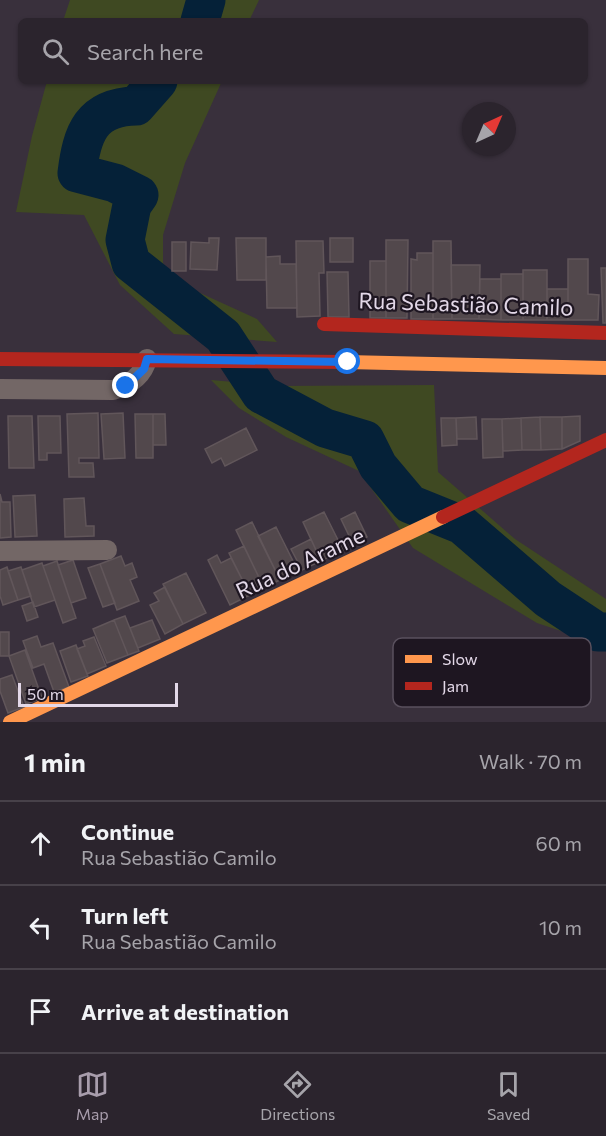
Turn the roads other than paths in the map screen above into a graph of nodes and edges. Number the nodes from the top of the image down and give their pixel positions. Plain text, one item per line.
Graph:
1 (324, 324) dead end
2 (606, 333) edge
3 (0, 359) edge
4 (147, 359) junction
5 (606, 368) edge
6 (0, 389) edge
7 (606, 440) edge
8 (0, 550) edge
9 (107, 550) dead end
10 (10, 722) edge

1 - 2 street, Rua Sebastião Camilo
3 - 4 street
4 - 5 street
4 - 6 street
7 - 10 street, Rua do Arame
8 - 9 street

